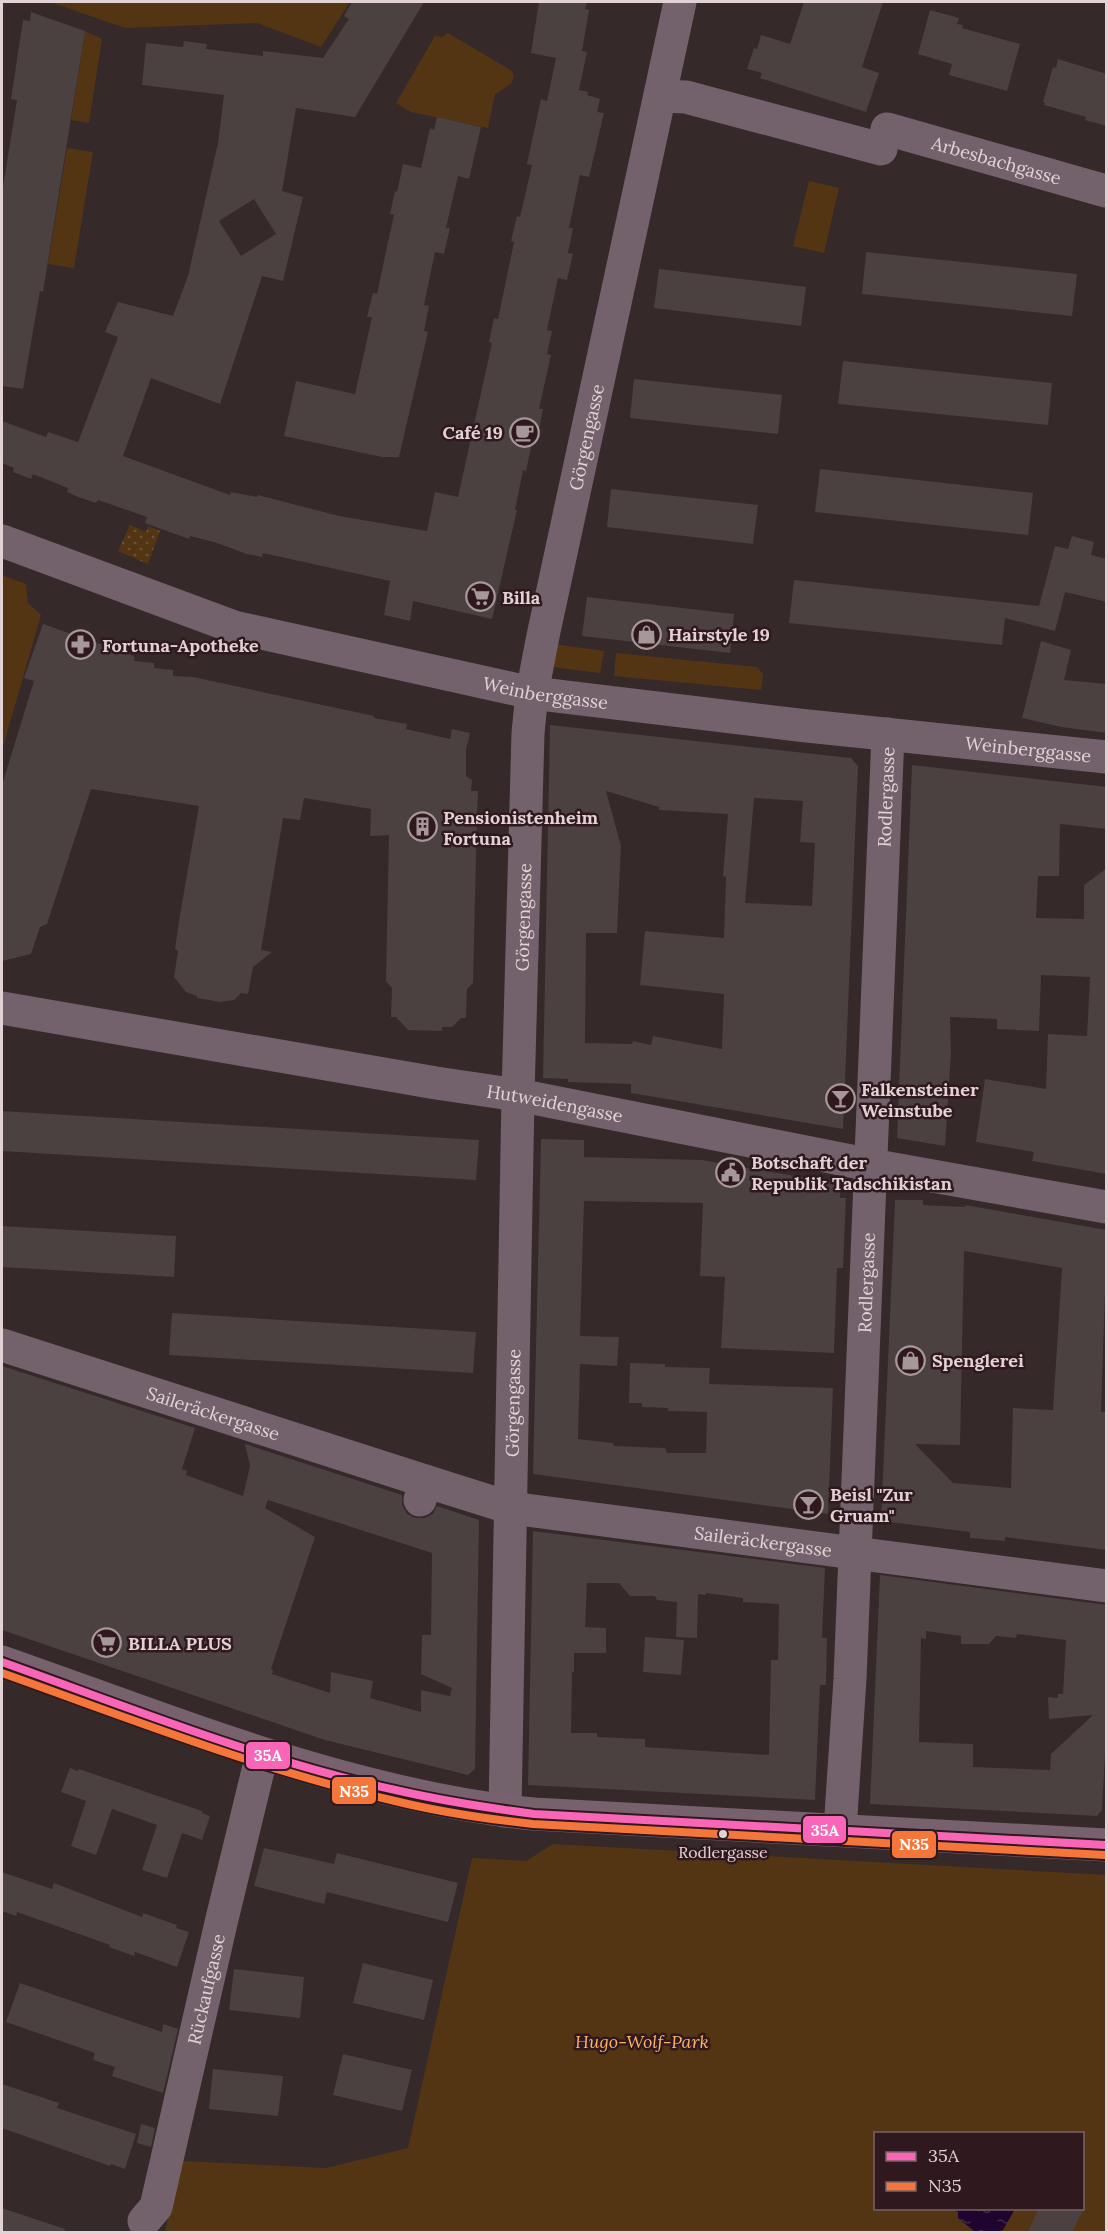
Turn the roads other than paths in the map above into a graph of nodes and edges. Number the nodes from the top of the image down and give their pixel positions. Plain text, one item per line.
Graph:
1 (680, 2) edge
2 (660, 96) junction
3 (1107, 191) edge
4 (2, 541) edge
5 (532, 693) junction
6 (888, 734) junction
7 (1107, 757) edge
8 (2, 1008) edge
9 (518, 1095) junction
10 (871, 1166) junction
11 (1107, 1207) edge
12 (2, 1345) edge
13 (511, 1508) junction
14 (855, 1553) junction
15 (1107, 1586) edge
16 (2, 1662) edge
17 (262, 1754) junction
18 (505, 1811) junction
19 (840, 1830) junction
20 (1107, 1845) edge
21 (144, 2221) dead end

1 - 2 street, Görgengasse
2 - 3 street, Arbesbachgasse
2 - 5 street, Görgengasse
4 - 5 street, Weinberggasse
5 - 6 street, Weinberggasse
5 - 9 street, Görgengasse
6 - 7 street, Weinberggasse
6 - 10 street, Rodlergasse
8 - 9 street, Hutweidengasse
9 - 10 street, Hutweidengasse
9 - 13 street, Görgengasse
10 - 11 street, Hutweidengasse
10 - 14 street, Rodlergasse
12 - 13 street, Saileräckergasse
13 - 14 street, Saileräckergasse
13 - 18 street, Görgengasse
14 - 15 street, Saileräckergasse
14 - 19 street, Rodlergasse
16 - 17 main road
17 - 18 main road
17 - 21 street, Rückaufgasse
18 - 19 main road
19 - 20 main road

